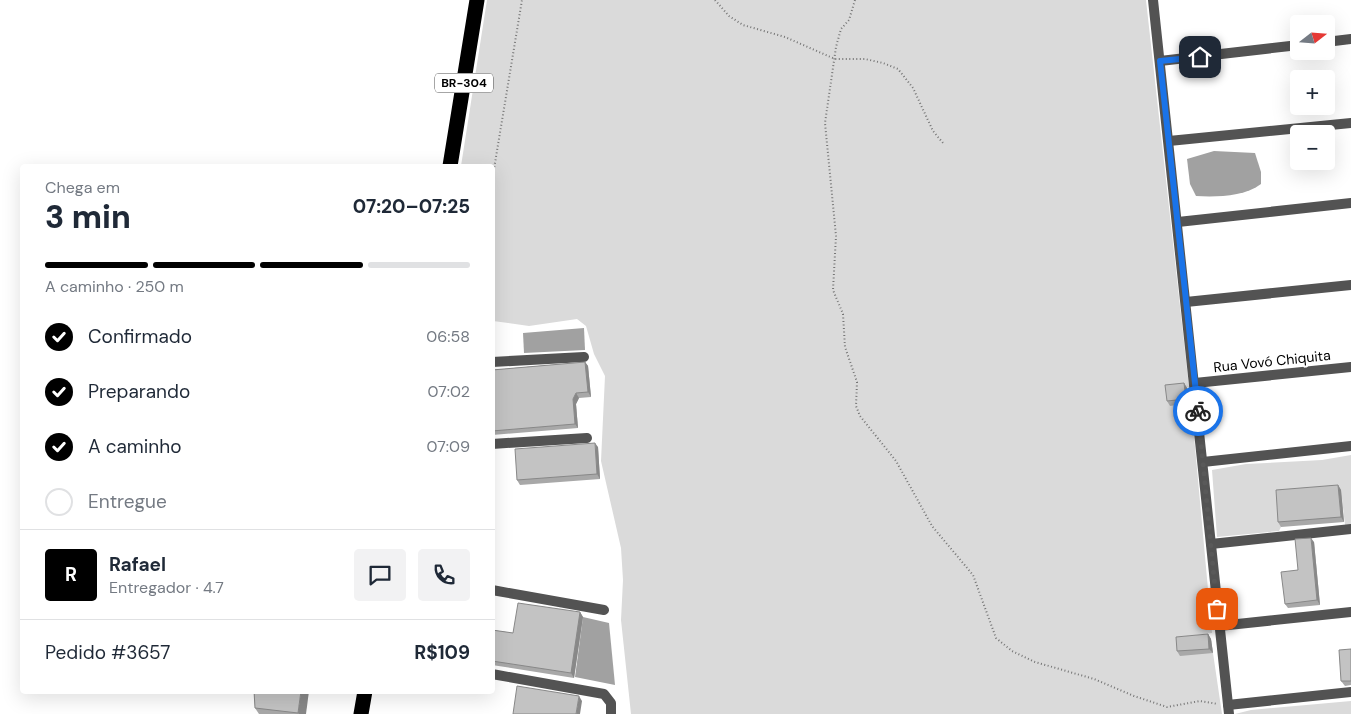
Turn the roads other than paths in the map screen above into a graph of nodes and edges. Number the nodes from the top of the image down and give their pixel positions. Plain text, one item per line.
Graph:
1 (477, 0) edge
2 (1153, 0) edge
3 (1351, 40) edge
4 (1335, 41) edge
5 (1290, 47) edge
6 (1160, 61) junction
7 (1351, 123) edge
8 (1169, 141) junction
9 (450, 164) edge
10 (1351, 203) edge
11 (1178, 222) junction
12 (1351, 286) edge
13 (1186, 302) junction
14 (584, 357) dead end
15 (495, 362) edge
16 (1351, 367) edge
17 (1195, 383) junction
18 (587, 438) dead end
19 (495, 444) edge
20 (1351, 446) edge
21 (1203, 462) junction
22 (1351, 529) edge
23 (1211, 544) junction
24 (495, 591) edge
25 (604, 610) dead end
26 (1351, 612) edge
27 (1219, 626) junction
28 (495, 675) edge
29 (1351, 692) edge
30 (364, 694) edge
31 (1228, 710) edge
32 (361, 714) edge
33 (611, 714) edge

1 - 9 highway, BR-304
2 - 6 street
3 - 4 street
5 - 6 street
6 - 8 street
7 - 8 street
8 - 11 street
10 - 11 street
11 - 13 street
12 - 13 street
13 - 17 street
14 - 15 street
16 - 17 street, Rua Vovó Chiquita
17 - 21 street
18 - 19 street
20 - 21 street
21 - 23 street
22 - 23 street
23 - 27 street
24 - 25 street
26 - 27 street
27 - 31 street
28 - 33 street
29 - 31 street
30 - 32 highway

